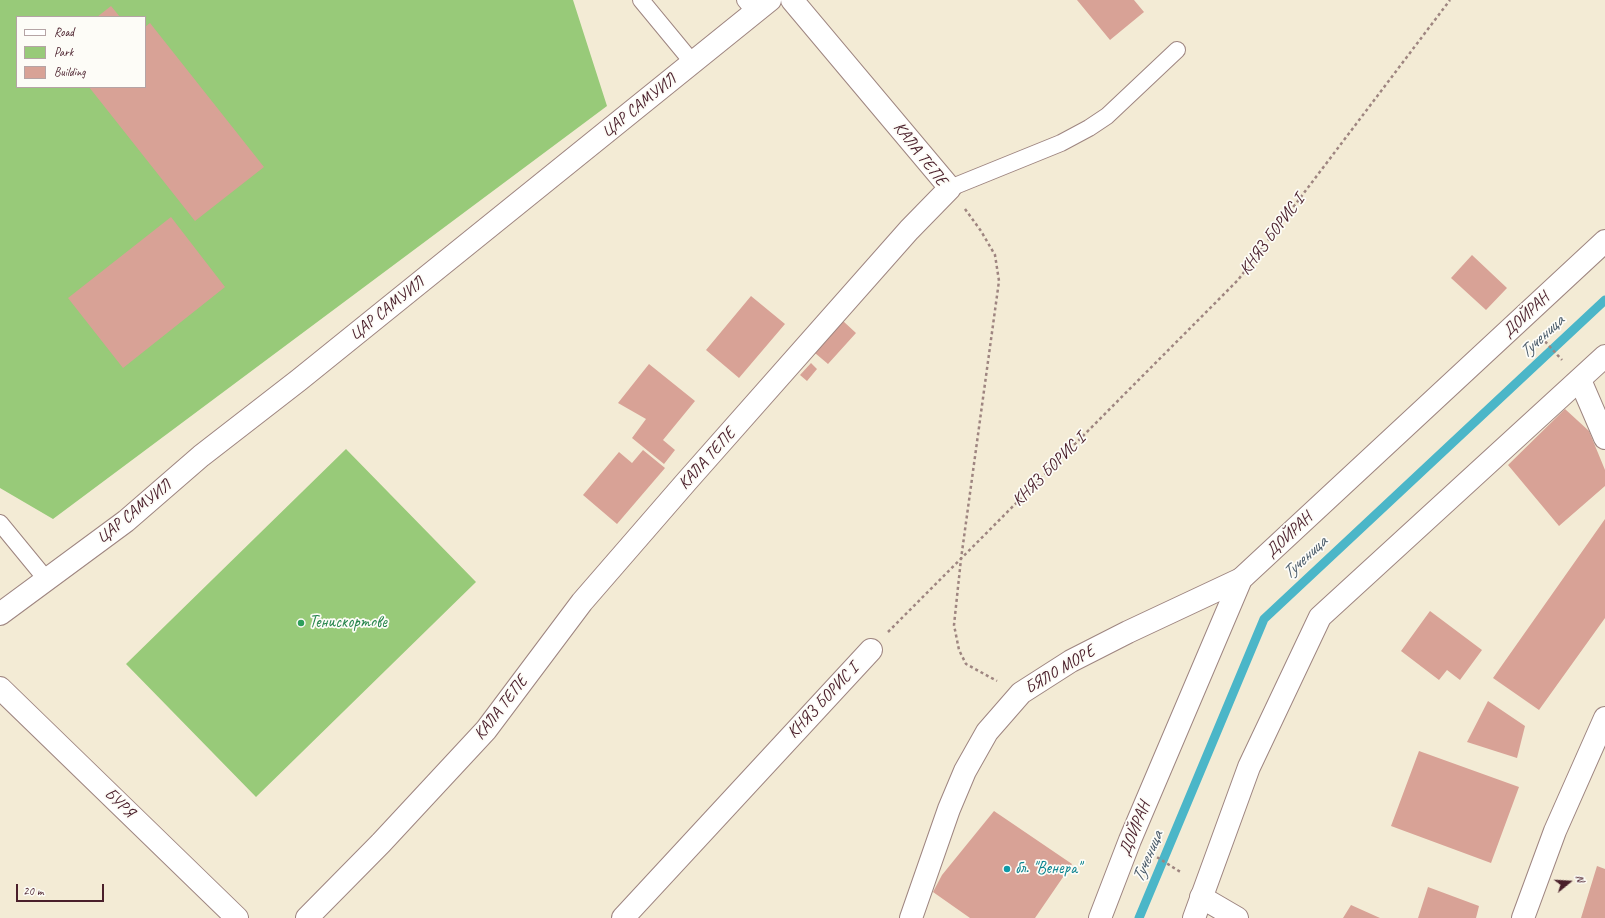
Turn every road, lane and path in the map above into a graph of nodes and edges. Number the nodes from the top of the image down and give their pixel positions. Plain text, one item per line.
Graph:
1 (641, 0) edge
2 (792, 0) edge
3 (1450, 0) edge
4 (757, 4) edge
5 (1177, 50) dead end
6 (693, 63) junction
7 (950, 188) junction
8 (1605, 241) edge
9 (1524, 317) junction
10 (1605, 356) edge
11 (1580, 380) junction
12 (1605, 438) edge
13 (0, 523) edge
14 (961, 559) junction
15 (46, 579) junction
16 (1241, 580) junction
17 (0, 614) edge
18 (871, 650) joint
19 (0, 688) edge
20 (1021, 693) junction
21 (1605, 718) edge
22 (1148, 851) dead end
23 (1186, 876) dead end
24 (1201, 897) junction
25 (237, 918) edge
26 (307, 918) edge
27 (623, 918) edge
28 (911, 918) edge
29 (1100, 918) edge
30 (1194, 918) edge
31 (1236, 918) edge
32 (1523, 918) edge

1 - 6 lane
2 - 7 street, КАЛА ТЕПЕ
3 - 14 path, КНЯЗ БОРИС I
4 - 6 street, ЦАР САМУИЛ
5 - 7 lane
6 - 15 street, ЦАР САМУИЛ
7 - 14 path
7 - 26 street, КАЛА ТЕПЕ
8 - 9 street, ДОЙРАН
9 - 11 path
9 - 16 street, ДОЙРАН
10 - 11 street
11 - 12 street
11 - 24 street
13 - 15 lane
14 - 18 path, КНЯЗ БОРИС I
14 - 20 path
15 - 17 street, ЦАР САМУИЛ
16 - 20 street, БЯЛО МОРЕ
16 - 29 street, ДОЙРАН
18 - 27 street, КНЯЗ БОРИС I
19 - 25 street, БУРЯ
20 - 28 street, БЯЛО МОРЕ
21 - 32 street
22 - 23 path
24 - 30 street
24 - 31 street

